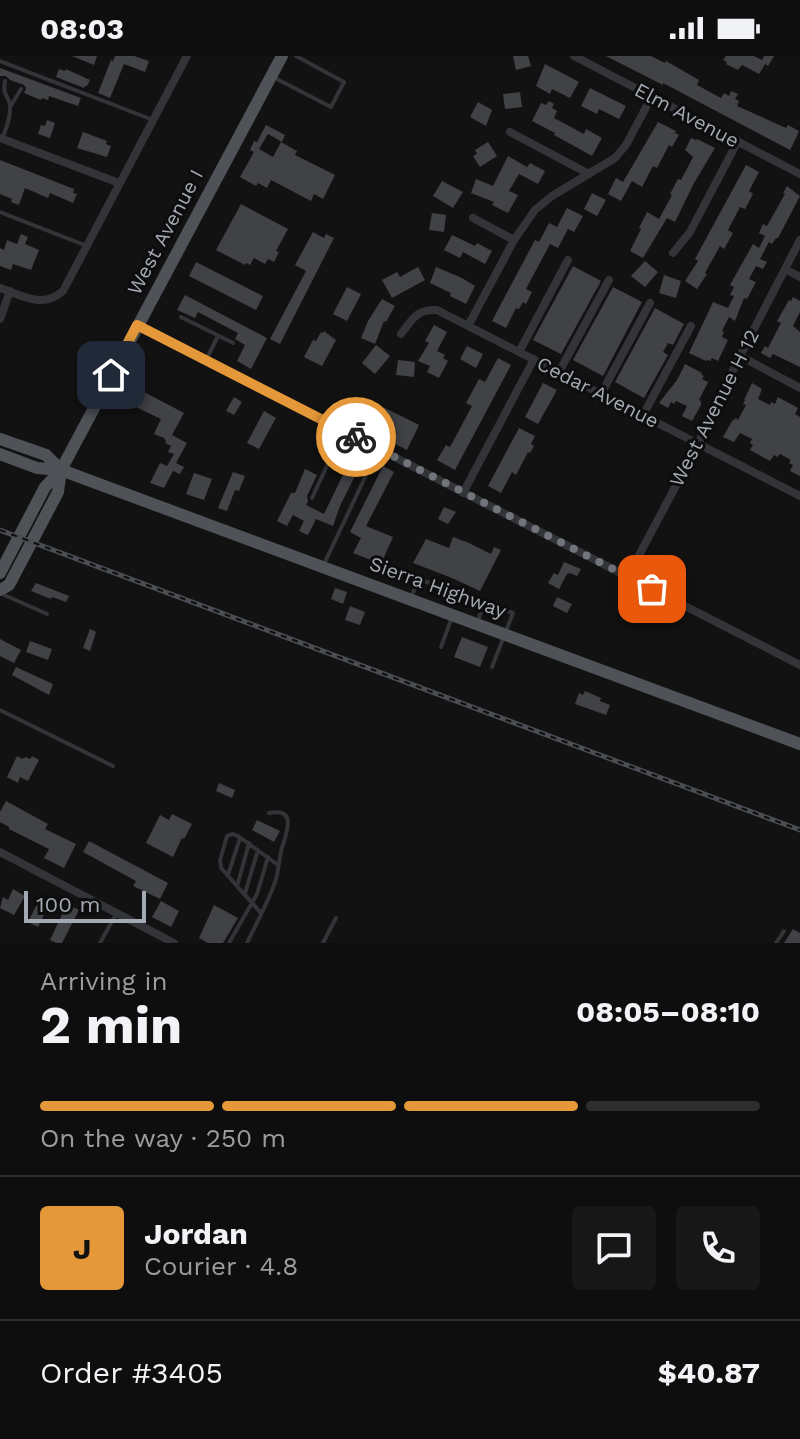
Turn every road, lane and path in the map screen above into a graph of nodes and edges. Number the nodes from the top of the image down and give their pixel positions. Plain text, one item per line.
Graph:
1 (186, 56) edge
2 (282, 56) edge
3 (296, 56) edge
4 (574, 56) edge
5 (0, 61) edge
6 (271, 76) junction
7 (5, 81) dead end
8 (21, 89) dead end
9 (652, 96) junction
10 (10, 107) junction
11 (153, 120) junction
12 (510, 132) dead end
13 (1, 138) edge
14 (738, 141) junction
15 (589, 174) junction
16 (800, 174) edge
17 (119, 183) junction
18 (0, 212) edge
19 (473, 218) dead end
20 (514, 240) junction
21 (800, 240) edge
22 (87, 246) junction
23 (673, 253) dead end
24 (568, 260) dead end
25 (785, 269) junction
26 (800, 277) edge
27 (609, 280) dead end
28 (0, 288) edge
29 (10, 291) junction
30 (650, 303) dead end
31 (181, 317) dead end
32 (0, 319) edge
33 (137, 325) junction
34 (468, 326) junction
35 (691, 326) dead end
36 (401, 334) dead end
37 (218, 336) junction
38 (233, 343) dead end
39 (519, 352) junction
40 (740, 356) junction
41 (534, 359) junction
42 (206, 360) junction
43 (559, 372) junction
44 (800, 388) edge
45 (601, 394) junction
46 (643, 415) junction
47 (343, 431) junction
48 (0, 439) edge
49 (698, 444) junction
50 (0, 454) edge
51 (369, 469) dead end
52 (61, 470) junction
53 (463, 493) junction
54 (800, 496) edge
55 (312, 498) dead end
56 (323, 566) junction
57 (0, 573) edge
58 (628, 576) junction
59 (0, 591) edge
60 (410, 599) junction
61 (484, 603) junction
62 (47, 614) dead end
63 (453, 614) junction
64 (477, 623) junction
65 (506, 634) junction
66 (441, 647) dead end
67 (800, 665) edge
68 (492, 667) dead end
69 (0, 710) edge
70 (800, 744) edge
71 (113, 766) dead end
72 (269, 813) dead end
73 (240, 838) junction
74 (249, 843) junction
75 (258, 850) junction
76 (0, 852) edge
77 (268, 857) junction
78 (278, 865) junction
79 (228, 875) junction
80 (238, 885) junction
81 (245, 894) junction
82 (252, 903) junction
83 (117, 912) junction
84 (261, 913) junction
85 (336, 918) dead end
86 (784, 931) dead end
87 (101, 943) edge
88 (174, 943) edge
89 (229, 943) edge
90 (247, 943) edge
91 (323, 943) edge
92 (776, 943) edge

1 - 11 street
2 - 6 main road, West Avenue I
3 - 6 lane
4 - 9 street, Elm Avenue
5 - 11 lane
6 - 33 main road, West Avenue I
7 - 10 lane
8 - 10 lane
9 - 14 street, Elm Avenue
9 - 15 street
10 - 13 lane
11 - 17 street
12 - 15 street
13 - 17 street
14 - 16 street, Elm Avenue
14 - 23 street
15 - 20 street
17 - 22 street
18 - 22 lane
19 - 20 street
20 - 34 street
21 - 25 street, West Avenue H 12
22 - 29 street
24 - 39 street
25 - 26 street
25 - 40 street, West Avenue H 12
27 - 43 street
28 - 29 street
29 - 32 street
30 - 45 street
31 - 37 lane
33 - 42 street
33 - 52 main road, West Avenue I
34 - 36 street, Cedar Avenue
34 - 39 street, Cedar Avenue
35 - 46 street
37 - 38 lane
37 - 42 lane
39 - 41 street, Cedar Avenue
40 - 44 street
40 - 49 street, West Avenue H 12
41 - 43 street, Cedar Avenue
41 - 53 street
42 - 47 street
43 - 45 street, Cedar Avenue
45 - 46 street, Cedar Avenue
46 - 49 street, Cedar Avenue
47 - 53 street
47 - 55 lane
48 - 52 main road, Sierra Highway
49 - 54 street, Cedar Avenue
49 - 58 street, West Avenue H 12
50 - 52 main road, Sierra Highway
51 - 56 lane
52 - 56 main road, Sierra Highway
52 - 57 main road, West Avenue I
52 - 59 main road, West Avenue I
53 - 58 street
56 - 60 main road, Sierra Highway
58 - 67 street
59 - 62 lane
60 - 61 lane
60 - 63 main road, Sierra Highway
61 - 64 lane
61 - 65 lane
63 - 64 main road, Sierra Highway
63 - 66 lane
64 - 65 main road, Sierra Highway
65 - 68 lane
65 - 70 main road, Sierra Highway
69 - 71 lane
72 - 78 lane
73 - 74 lane
73 - 79 lane
73 - 79 lane
74 - 75 lane
74 - 80 lane
75 - 77 lane
75 - 81 lane
76 - 83 street
77 - 78 lane
77 - 82 lane
78 - 84 lane
79 - 80 lane
80 - 81 lane
81 - 82 lane
82 - 84 lane
82 - 89 lane
83 - 87 lane
83 - 88 street
84 - 90 lane
85 - 91 lane
86 - 92 lane

